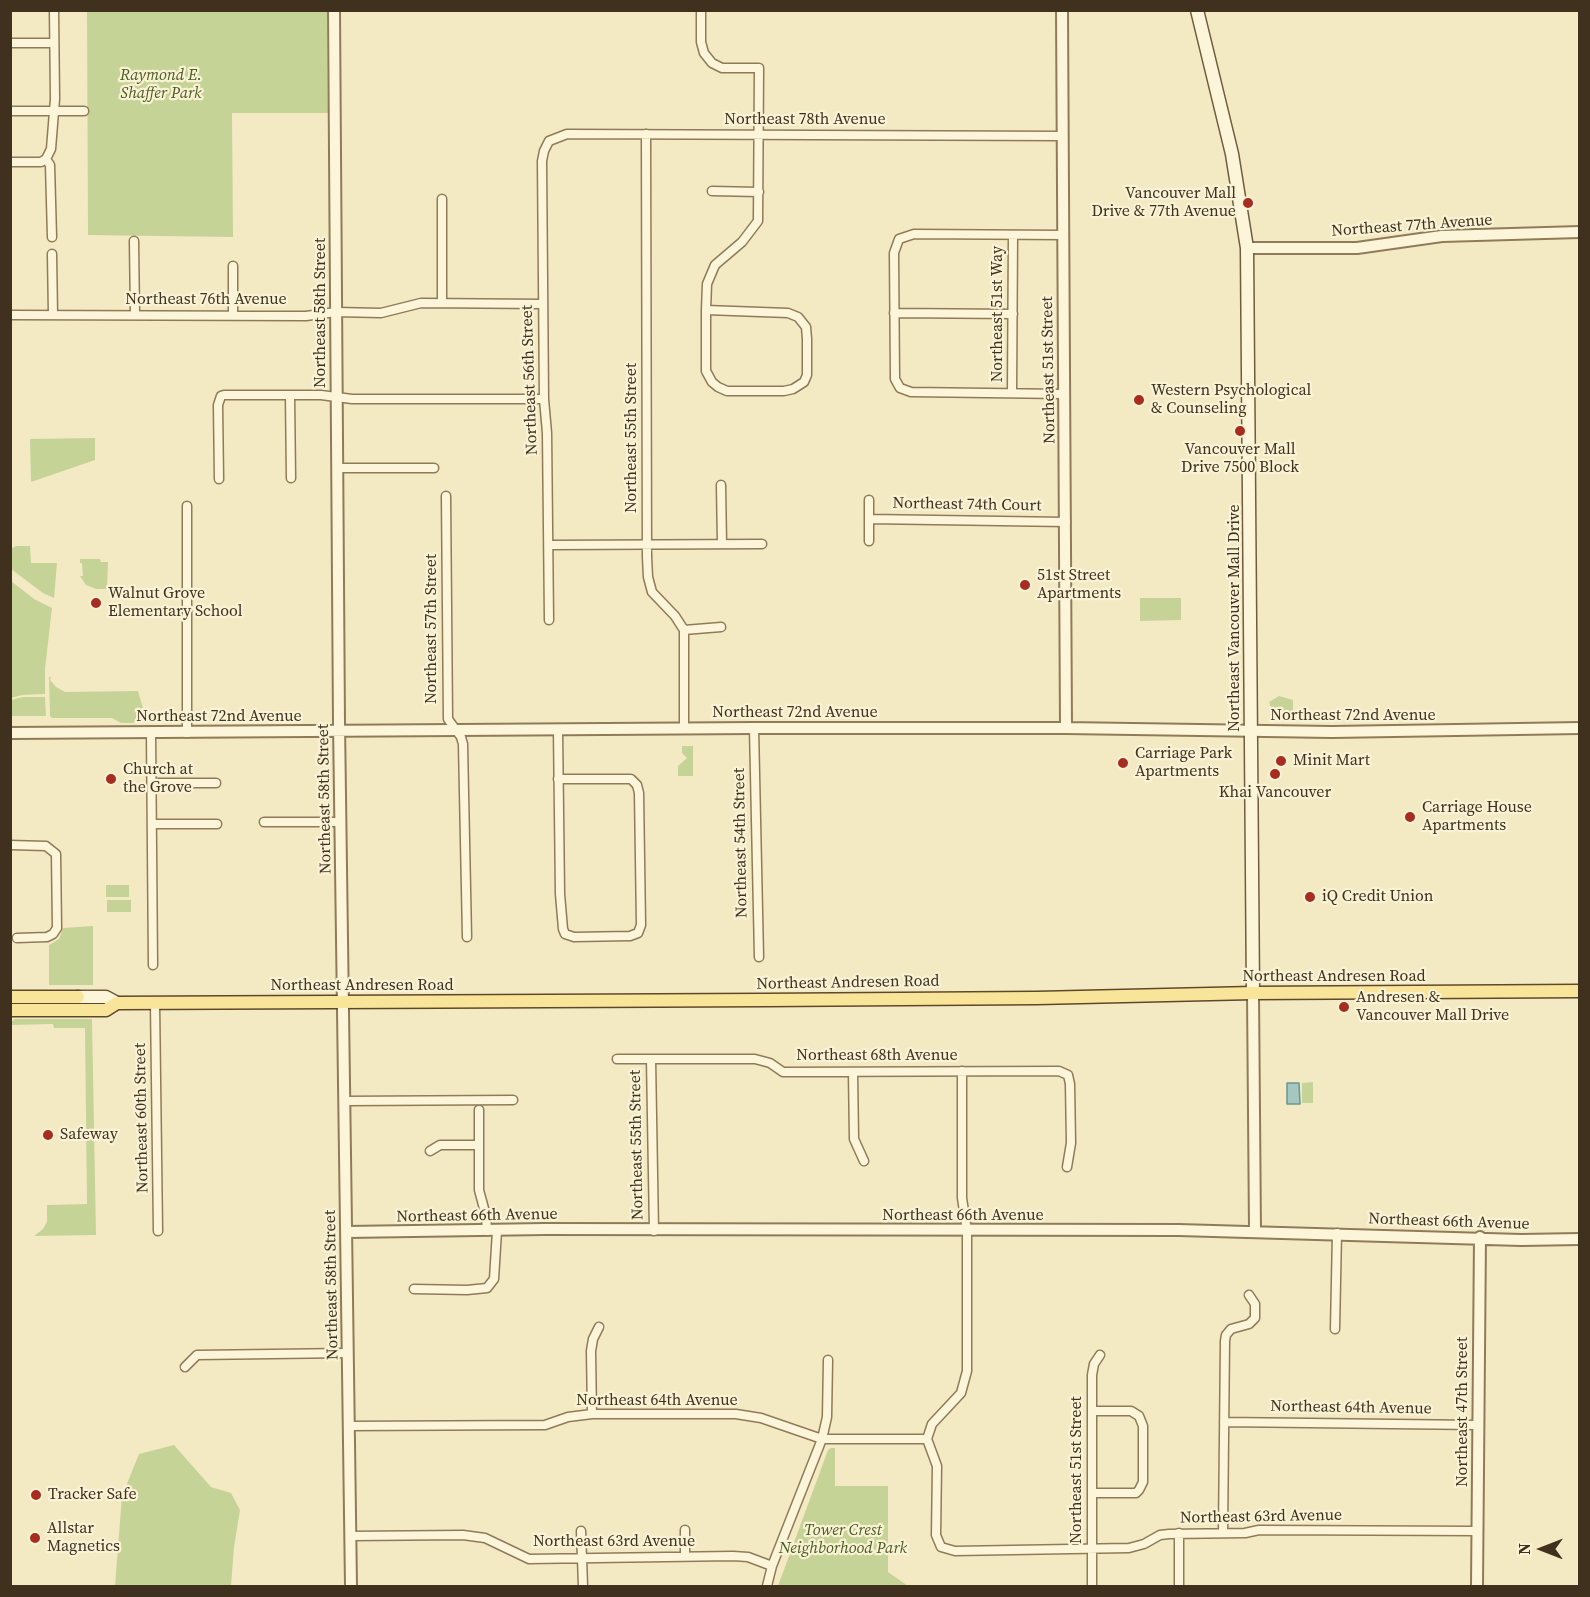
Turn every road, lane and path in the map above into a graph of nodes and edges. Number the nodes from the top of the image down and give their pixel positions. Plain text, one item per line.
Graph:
1 (54, 10) edge
2 (334, 10) edge
3 (700, 10) edge
4 (1062, 10) edge
5 (1197, 10) edge
6 (10, 43) edge
7 (54, 43) junction
8 (10, 111) edge
9 (54, 111) junction
10 (84, 111) dead end
11 (646, 134) junction
12 (758, 135) junction
13 (1062, 136) junction
14 (549, 141) joint
15 (46, 159) junction
16 (10, 162) edge
17 (712, 191) dead end
18 (759, 192) junction
19 (442, 199) dead end
20 (1580, 232) edge
21 (1013, 235) junction
22 (1062, 235) junction
23 (52, 237) dead end
24 (134, 241) dead end
25 (1247, 248) junction
26 (52, 254) dead end
27 (233, 266) dead end
28 (442, 303) junction
29 (543, 304) junction
30 (706, 310) junction
31 (336, 312) junction
32 (894, 313) junction
33 (1013, 314) junction
34 (10, 315) edge
35 (53, 315) junction
36 (135, 315) junction
37 (233, 315) junction
38 (1012, 393) junction
39 (1064, 394) junction
40 (290, 395) junction
41 (336, 397) junction
42 (544, 399) junction
43 (337, 468) junction
44 (434, 468) dead end
45 (291, 478) dead end
46 (219, 479) dead end
47 (721, 485) dead end
48 (446, 496) dead end
49 (869, 500) dead end
50 (187, 506) dead end
51 (869, 519) junction
52 (1066, 522) junction
53 (869, 541) dead end
54 (722, 544) junction
55 (762, 544) dead end
56 (549, 545) junction
57 (647, 545) junction
58 (549, 620) dead end
59 (721, 627) dead end
60 (684, 630) junction
61 (754, 728) junction
62 (1066, 728) junction
63 (1580, 728) edge
64 (684, 729) junction
65 (558, 730) junction
66 (1252, 731) junction
67 (339, 732) junction
68 (456, 732) junction
69 (10, 733) edge
70 (151, 733) junction
71 (187, 733) junction
72 (558, 779) junction
73 (152, 783) junction
74 (216, 783) dead end
75 (264, 822) dead end
76 (340, 822) junction
77 (152, 824) junction
78 (217, 824) dead end
79 (10, 845) edge
80 (17, 938) dead end
81 (467, 938) dead end
82 (759, 957) dead end
83 (153, 965) dead end
84 (1580, 992) edge
85 (1253, 993) junction
86 (10, 997) edge
87 (117, 1003) junction
88 (155, 1003) junction
89 (344, 1004) junction
90 (10, 1010) edge
91 (617, 1059) dead end
92 (651, 1059) junction
93 (962, 1071) junction
94 (853, 1072) junction
95 (513, 1100) dead end
96 (345, 1101) junction
97 (479, 1110) dead end
98 (479, 1146) junction
99 (430, 1151) dead end
100 (864, 1161) dead end
101 (1067, 1167) dead end
102 (967, 1230) junction
103 (492, 1231) junction
104 (654, 1231) junction
105 (1255, 1231) junction
106 (158, 1232) dead end
107 (347, 1232) junction
108 (1337, 1233) junction
109 (1480, 1238) junction
110 (1580, 1239) edge
111 (414, 1289) dead end
112 (1249, 1295) dead end
113 (599, 1327) dead end
114 (1335, 1329) dead end
115 (348, 1353) junction
116 (1100, 1355) dead end
117 (828, 1360) dead end
118 (185, 1367) dead end
119 (1092, 1411) junction
120 (592, 1414) junction
121 (1224, 1422) junction
122 (1478, 1425) junction
123 (348, 1426) junction
124 (822, 1439) junction
125 (927, 1439) junction
126 (1092, 1493) junction
127 (685, 1530) dead end
128 (581, 1531) dead end
129 (1478, 1531) junction
130 (1179, 1533) junction
131 (1223, 1533) junction
132 (351, 1536) junction
133 (1092, 1548) junction
134 (685, 1556) junction
135 (582, 1558) junction
136 (772, 1566) junction
137 (351, 1587) edge
138 (583, 1587) edge
139 (766, 1587) edge
140 (1092, 1587) edge
141 (1179, 1587) edge
142 (1477, 1587) edge

1 - 7 street
2 - 31 street, Northeast 58th Street
3 - 12 street
4 - 13 street, Northeast 51st Street
5 - 25 main road, Northeast Vancouver Mall Drive
6 - 7 street
7 - 9 street
8 - 9 street
9 - 10 street
9 - 15 street
11 - 12 street, Northeast 78th Avenue
11 - 14 street, Northeast 78th Avenue
11 - 57 street, Northeast 55th Street
12 - 13 street, Northeast 78th Avenue
12 - 18 street
13 - 22 street, Northeast 51st Street
14 - 29 street, Northeast 56th Street
15 - 16 street
15 - 23 street
17 - 18 street
18 - 30 street
19 - 28 street
20 - 25 street, Northeast 77th Avenue
21 - 22 street
21 - 32 street
21 - 33 street, Northeast 51st Way
22 - 39 street, Northeast 51st Street
24 - 36 street
25 - 66 main road, Northeast Vancouver Mall Drive
26 - 35 street
27 - 37 street
28 - 29 street, Northeast 76th Avenue
28 - 31 street, Northeast 76th Avenue
29 - 42 street, Northeast 56th Street
30 - 30 street
31 - 37 street, Northeast 76th Avenue
31 - 41 street, Northeast 58th Street
32 - 33 street
32 - 38 street
33 - 38 street, Northeast 51st Way
34 - 35 street, Northeast 76th Avenue
35 - 36 street, Northeast 76th Avenue
36 - 37 street, Northeast 76th Avenue
38 - 39 street
39 - 52 street, Northeast 51st Street
40 - 41 street
40 - 45 street
40 - 46 street
41 - 42 street
41 - 43 street, Northeast 58th Street
42 - 56 street, Northeast 56th Street
43 - 44 street
43 - 67 street, Northeast 58th Street
47 - 54 street
48 - 68 street, Northeast 57th Street
49 - 51 street, Northeast 74th Court
50 - 71 street
51 - 52 street, Northeast 74th Court
51 - 53 street, Northeast 74th Court
52 - 62 street, Northeast 51st Street
54 - 55 street
54 - 57 street
56 - 57 street
56 - 58 street, Northeast 56th Street
57 - 60 street, Northeast 55th Street
59 - 60 street
60 - 64 street
61 - 62 street, Northeast 72nd Avenue
61 - 64 street, Northeast 72nd Avenue
61 - 82 street, Northeast 54th Street
62 - 66 street, Northeast 72nd Avenue
63 - 66 street, Northeast 72nd Avenue
64 - 65 street, Northeast 72nd Avenue
65 - 68 street, Northeast 72nd Avenue
65 - 72 street
66 - 85 main road, Northeast Vancouver Mall Drive
67 - 68 street, Northeast 72nd Avenue
67 - 71 street, Northeast 72nd Avenue
67 - 76 street, Northeast 58th Street
68 - 81 street, Northeast 57th Street
69 - 70 street, Northeast 72nd Avenue
70 - 71 street, Northeast 72nd Avenue
70 - 73 street
72 - 72 street
73 - 74 street
73 - 77 street
75 - 76 street
76 - 89 street, Northeast 58th Street
77 - 78 street
77 - 83 street
79 - 80 street
84 - 85 main road, Northeast Andresen Road
85 - 89 main road, Northeast Andresen Road
85 - 105 street, Northeast Vancouver Mall Drive
86 - 87 main road, Northeast Andresen Road
87 - 88 main road, Northeast Andresen Road
87 - 90 main road, Northeast Andresen Road
88 - 89 main road, Northeast Andresen Road
88 - 106 street, Northeast 60th Street
89 - 96 street, Northeast 58th Street
91 - 92 street, Northeast 68th Avenue
92 - 94 street, Northeast 68th Avenue
92 - 104 street, Northeast 55th Street
93 - 94 street, Northeast 68th Avenue
93 - 101 street, Northeast 68th Avenue
93 - 102 street
94 - 100 street
95 - 96 street
96 - 107 street, Northeast 58th Street
97 - 98 street
98 - 99 street
98 - 103 street
102 - 104 street, Northeast 66th Avenue
102 - 105 street, Northeast 66th Avenue
102 - 125 street
103 - 104 street, Northeast 66th Avenue
103 - 107 street, Northeast 66th Avenue
103 - 111 street
105 - 108 street, Northeast 66th Avenue
107 - 115 street, Northeast 58th Street
108 - 109 street, Northeast 66th Avenue
108 - 114 street
109 - 110 street, Northeast 66th Avenue
109 - 122 street, Northeast 47th Street
112 - 121 street
113 - 120 street
115 - 118 street
115 - 123 street, Northeast 58th Street
116 - 119 street, Northeast 51st Street
117 - 124 street
119 - 126 street, Northeast 51st Street
119 - 126 street
120 - 123 street, Northeast 64th Avenue
120 - 124 street, Northeast 64th Avenue
121 - 122 street, Northeast 64th Avenue
121 - 131 street
122 - 129 street, Northeast 47th Street
123 - 132 street, Northeast 58th Street
124 - 125 street, Northeast 64th Avenue
124 - 136 street
125 - 133 street, Northeast 63rd Avenue
126 - 133 street, Northeast 51st Street
127 - 134 street
128 - 135 street
129 - 131 street, Northeast 63rd Avenue
129 - 142 street, Northeast 47th Street
130 - 131 street, Northeast 63rd Avenue
130 - 133 street, Northeast 63rd Avenue
130 - 141 street
132 - 135 street, Northeast 63rd Avenue
132 - 137 street, Northeast 58th Street
133 - 140 street, Northeast 51st Street
134 - 135 street, Northeast 63rd Avenue
134 - 136 street, Northeast 63rd Avenue
135 - 138 street
136 - 139 street

